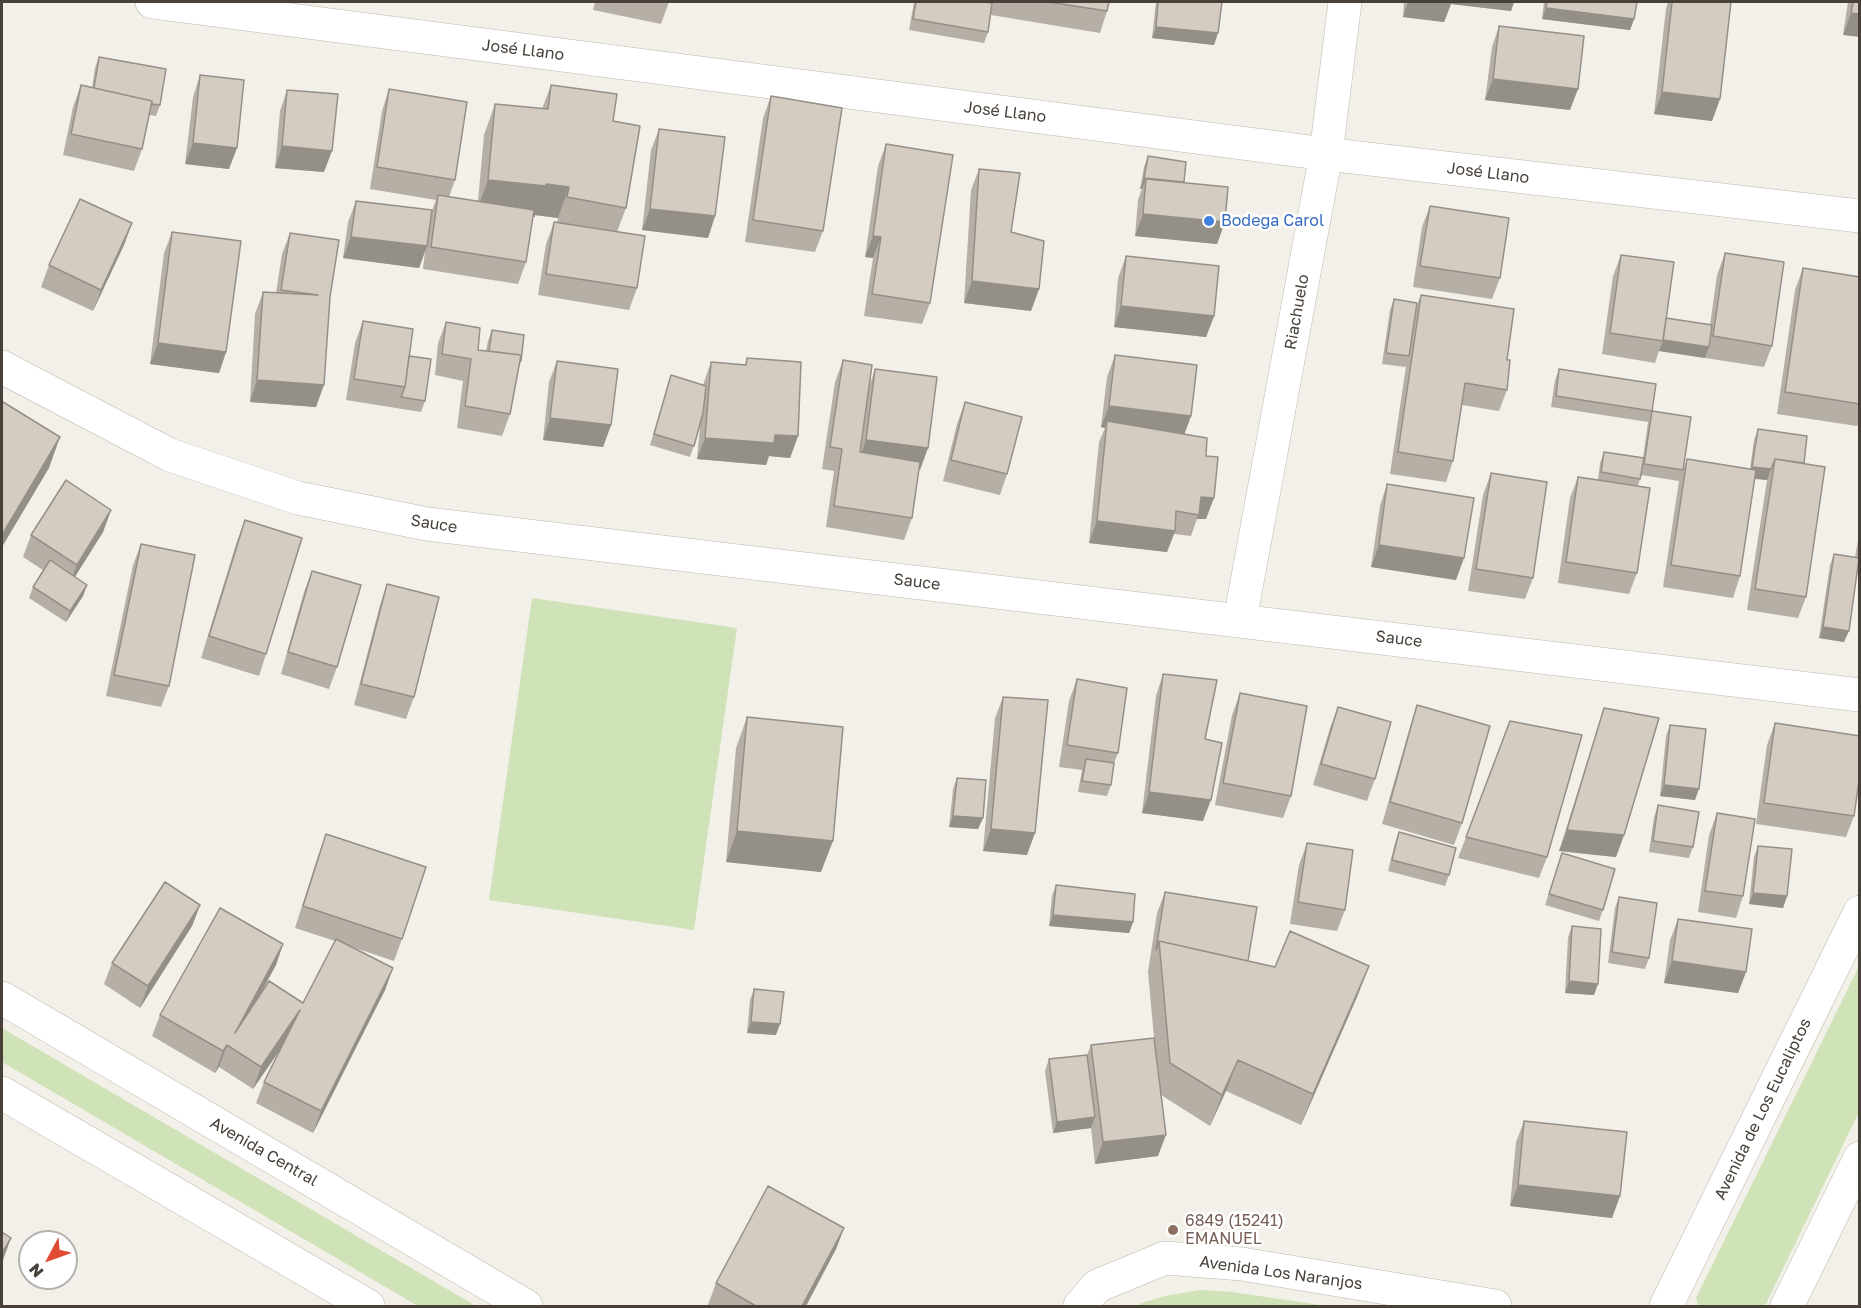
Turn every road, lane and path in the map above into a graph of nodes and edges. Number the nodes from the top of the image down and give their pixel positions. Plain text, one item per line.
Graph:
1 (152, 2) edge
2 (1345, 2) edge
3 (1326, 154) junction
4 (1860, 216) edge
5 (2, 367) edge
6 (1240, 620) junction
7 (1860, 695) edge
8 (1860, 912) edge
9 (2, 998) edge
10 (2, 1093) edge
11 (1860, 1158) edge
12 (368, 1306) edge
13 (526, 1306) edge
14 (1080, 1306) edge
15 (1495, 1306) edge
16 (1666, 1306) edge
17 (1787, 1306) edge

1 - 3 street, José Llano
2 - 3 street, Riachuelo
3 - 4 street, José Llano
3 - 6 street, Riachuelo
5 - 6 street, Sauce
6 - 7 street, Sauce
8 - 16 street, Avenida de Los Eucaliptos
9 - 13 street, Avenida Central
10 - 12 street
11 - 17 street
14 - 15 street, Avenida Los Naranjos

